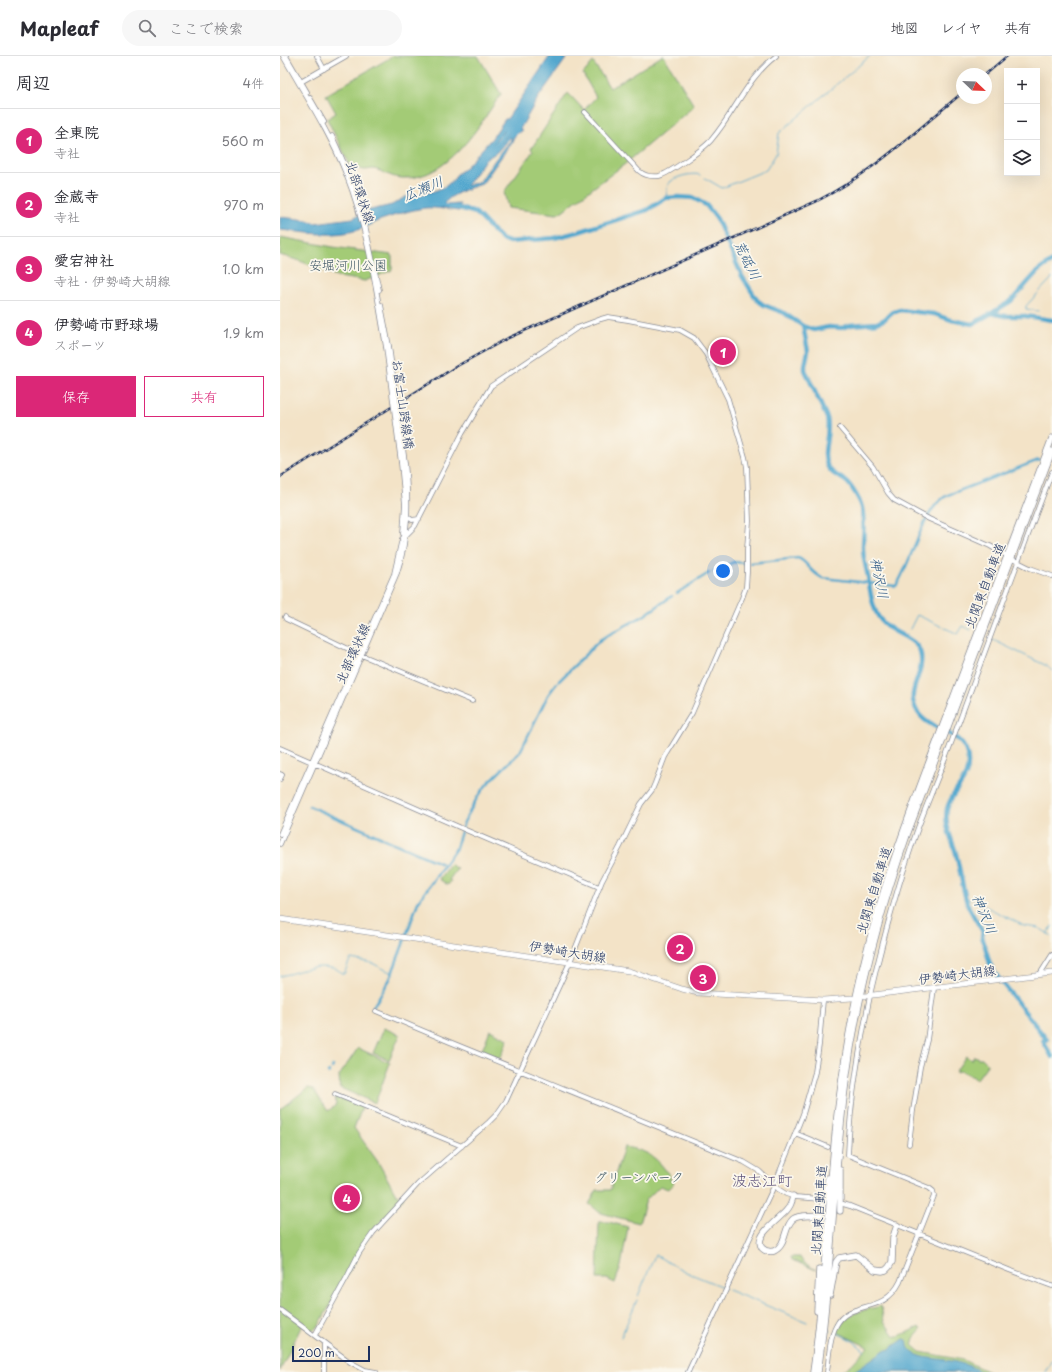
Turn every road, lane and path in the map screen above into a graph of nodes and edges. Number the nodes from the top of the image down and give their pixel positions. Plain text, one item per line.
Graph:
1 (283, 56) edge
2 (286, 56) edge
3 (317, 56) edge
4 (346, 56) edge
5 (776, 56) edge
6 (324, 69) junction
7 (300, 83) junction
8 (585, 112) dead end
9 (388, 347) joint
10 (840, 428) dead end
11 (1052, 438) edge
12 (1052, 451) edge
13 (403, 463) junction
14 (1052, 472) edge
15 (408, 517) junction
16 (419, 519) junction
17 (404, 538) junction
18 (1004, 554) dead end
19 (1016, 561) junction
20 (1052, 576) edge
21 (285, 617) dead end
22 (361, 654) junction
23 (472, 701) dead end
24 (946, 723) junction
25 (939, 742) junction
26 (280, 748) edge
27 (313, 762) junction
28 (280, 774) edge
29 (280, 779) edge
30 (280, 834) edge
31 (280, 844) edge
32 (599, 888) junction
33 (280, 919) edge
34 (1052, 955) edge
35 (570, 962) junction
36 (1052, 973) edge
37 (1040, 974) junction
38 (934, 988) junction
39 (868, 995) junction
40 (852, 998) dead end
41 (823, 1000) junction
42 (376, 1010) dead end
43 (520, 1070) junction
44 (335, 1094) dead end
45 (843, 1108) junction
46 (795, 1134) junction
47 (835, 1136) junction
48 (909, 1144) dead end
49 (462, 1146) junction
50 (828, 1147) dead end
51 (774, 1186) junction
52 (793, 1196) junction
53 (821, 1199) dead end
54 (843, 1204) dead end
55 (840, 1211) dead end
56 (806, 1219) dead end
57 (897, 1225) junction
58 (919, 1234) junction
59 (858, 1254) dead end
60 (818, 1270) dead end
61 (1052, 1286) edge
62 (280, 1310) edge
63 (314, 1335) junction
64 (822, 1340) junction
65 (324, 1344) junction
66 (815, 1371) edge
67 (324, 1372) edge
68 (376, 1372) edge
69 (688, 1372) edge
70 (826, 1372) edge

1 - 7 street, 北部環状線
2 - 7 street, 北部環状線
3 - 6 street
4 - 6 street
5 - 8 street
6 - 7 street
7 - 9 street, 北部環状線
9 - 13 street, お富士山跨線橋, bridge
10 - 18 street
11 - 24 highway, 北関東自動車道
12 - 24 highway, 北関東自動車道
13 - 15 street, 北部環状線
13 - 17 street, 北部環状線
14 - 19 street
15 - 16 street
15 - 17 street, 北部環状線
16 - 17 street
16 - 32 street
17 - 22 street, 北部環状線
19 - 20 street
19 - 39 street
21 - 22 street
22 - 23 street
22 - 27 street, 北部環状線
24 - 25 highway, 北関東自動車道
25 - 45 highway, 北関東自動車道
25 - 47 highway, 北関東自動車道
26 - 27 street
27 - 30 street, 北部環状線
27 - 31 street, 北部環状線
27 - 32 street
28 - 29 street
32 - 35 street
33 - 35 main road, 伊勢崎大胡線
34 - 37 street
35 - 41 main road, 伊勢崎大胡線
35 - 43 street
36 - 37 main road, 伊勢崎大胡線
37 - 38 main road, 伊勢崎大胡線
38 - 39 main road, 伊勢崎大胡線
38 - 48 street
39 - 58 street
40 - 41 main road, 伊勢崎大胡線
41 - 46 street
42 - 43 street
43 - 49 street
43 - 51 street
44 - 49 street
45 - 55 highway
45 - 64 highway, 北関東自動車道
46 - 50 street
46 - 51 street
47 - 52 highway
47 - 66 highway, 北関東自動車道
49 - 63 street
51 - 52 street
51 - 69 street
52 - 53 street
52 - 56 highway
54 - 57 street
57 - 58 street
57 - 59 highway
57 - 64 highway
58 - 61 street
58 - 70 street
60 - 66 highway
62 - 63 street
63 - 65 street
64 - 66 highway, 北関東自動車道
65 - 67 street
65 - 68 street

